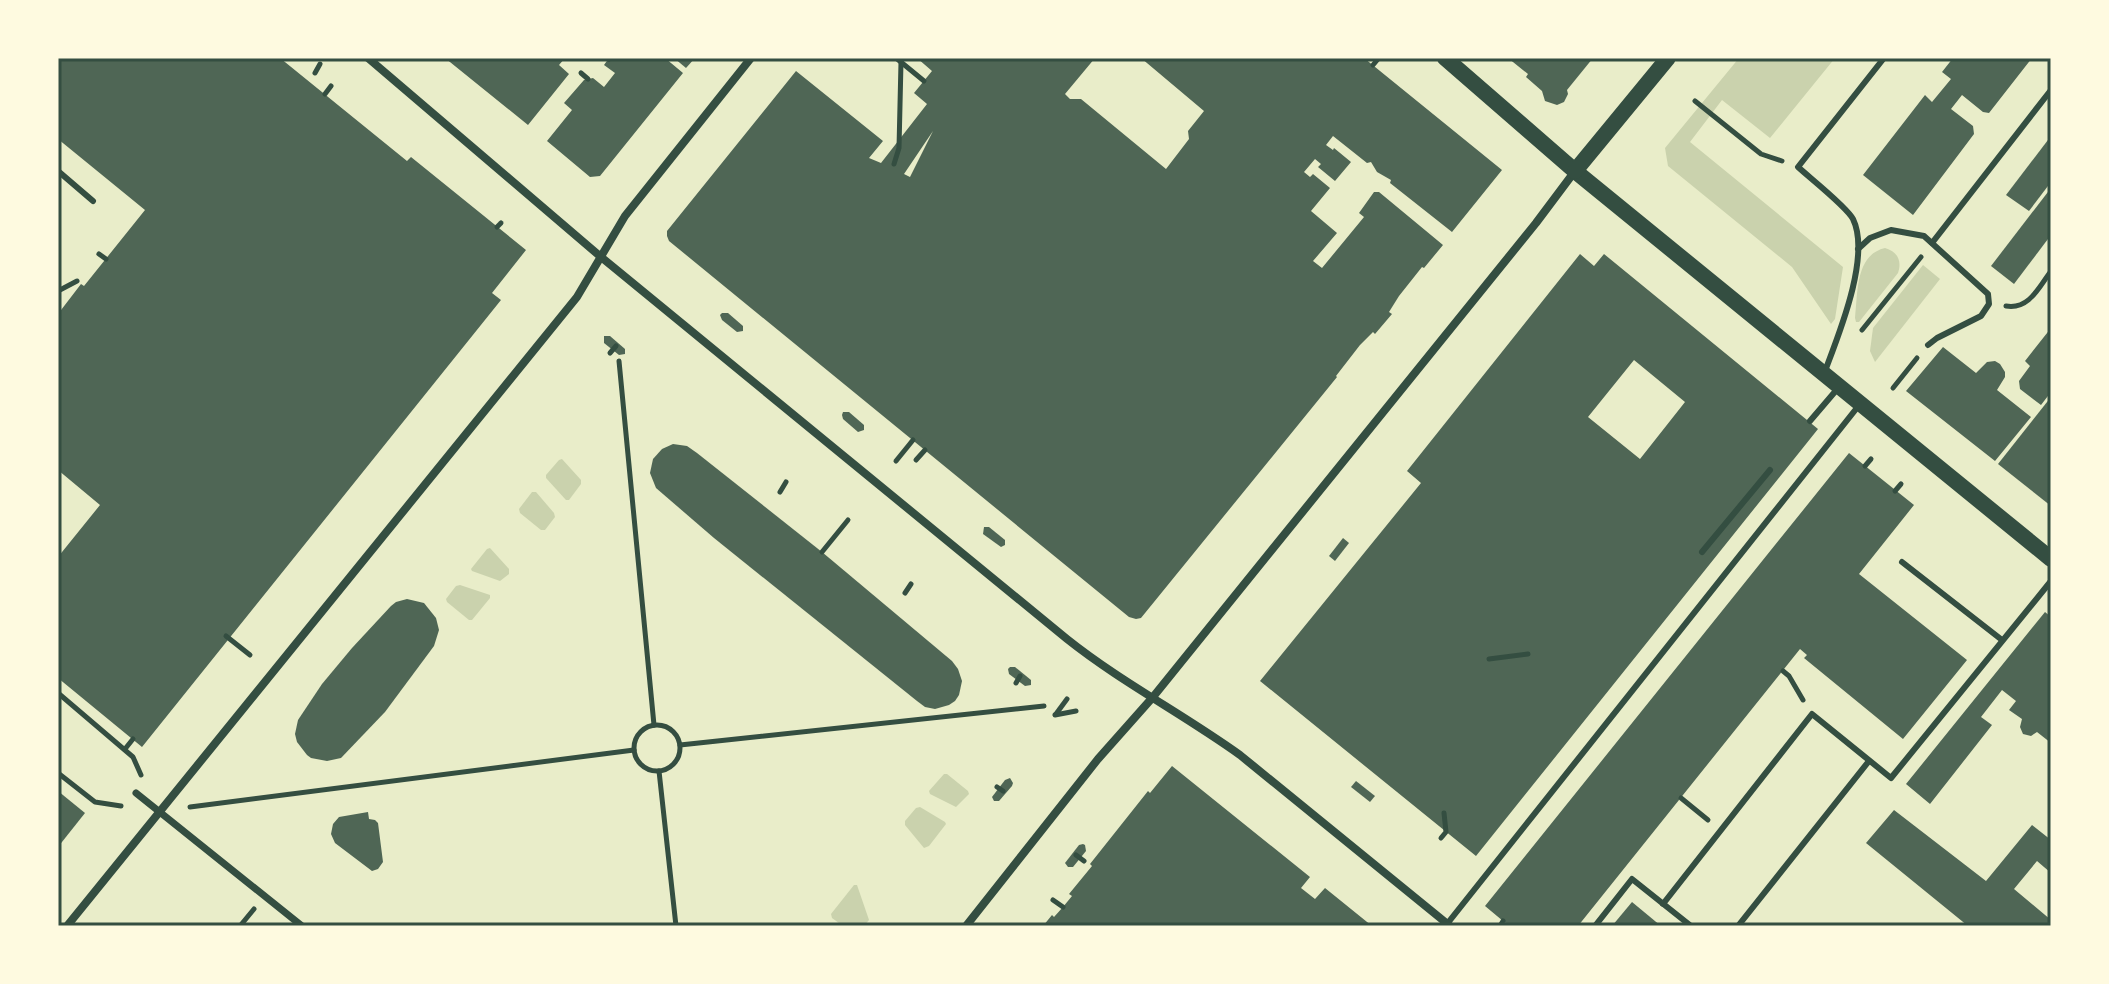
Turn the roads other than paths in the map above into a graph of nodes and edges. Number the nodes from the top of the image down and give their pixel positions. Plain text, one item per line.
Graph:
1 (368, 58) edge
2 (751, 58) edge
3 (1445, 58) edge
4 (1668, 58) edge
5 (1884, 58) edge
6 (2051, 90) edge
7 (58, 171) edge
8 (1575, 171) junction
9 (93, 201) dead end
10 (1932, 243) junction
11 (1858, 249) junction
12 (601, 257) junction
13 (1928, 345) road end
14 (1824, 374) junction
15 (1839, 387) junction
16 (1860, 404) junction
17 (1810, 421) dead end
18 (1770, 470) dead end
19 (1702, 552) dead end
20 (2051, 559) edge
21 (1902, 562) dead end
22 (2051, 581) edge
23 (2002, 640) junction
24 (1153, 697) junction
25 (1869, 761) junction
26 (136, 793) dead end
27 (159, 811) junction
28 (1663, 904) junction
29 (1448, 925) edge
30 (67, 926) edge
31 (302, 926) edge
32 (966, 926) edge
33 (1595, 926) edge
34 (1691, 926) edge
35 (1738, 926) edge

1 - 12 street
2 - 12 street
3 - 8 main road
4 - 8 main road
5 - 11 lane
6 - 10 lane
7 - 9 lane
8 - 14 main road
8 - 24 street
10 - 11 lane
10 - 13 lane
11 - 14 lane
12 - 24 street
12 - 27 street
14 - 15 main road
15 - 16 main road
15 - 17 lane
16 - 20 main road
16 - 29 lane
18 - 19 lane
21 - 23 lane
22 - 23 lane
23 - 25 lane
24 - 29 street
24 - 32 street
25 - 28 lane
25 - 35 lane
26 - 27 street
27 - 30 street
27 - 31 street
28 - 33 lane
28 - 34 lane

